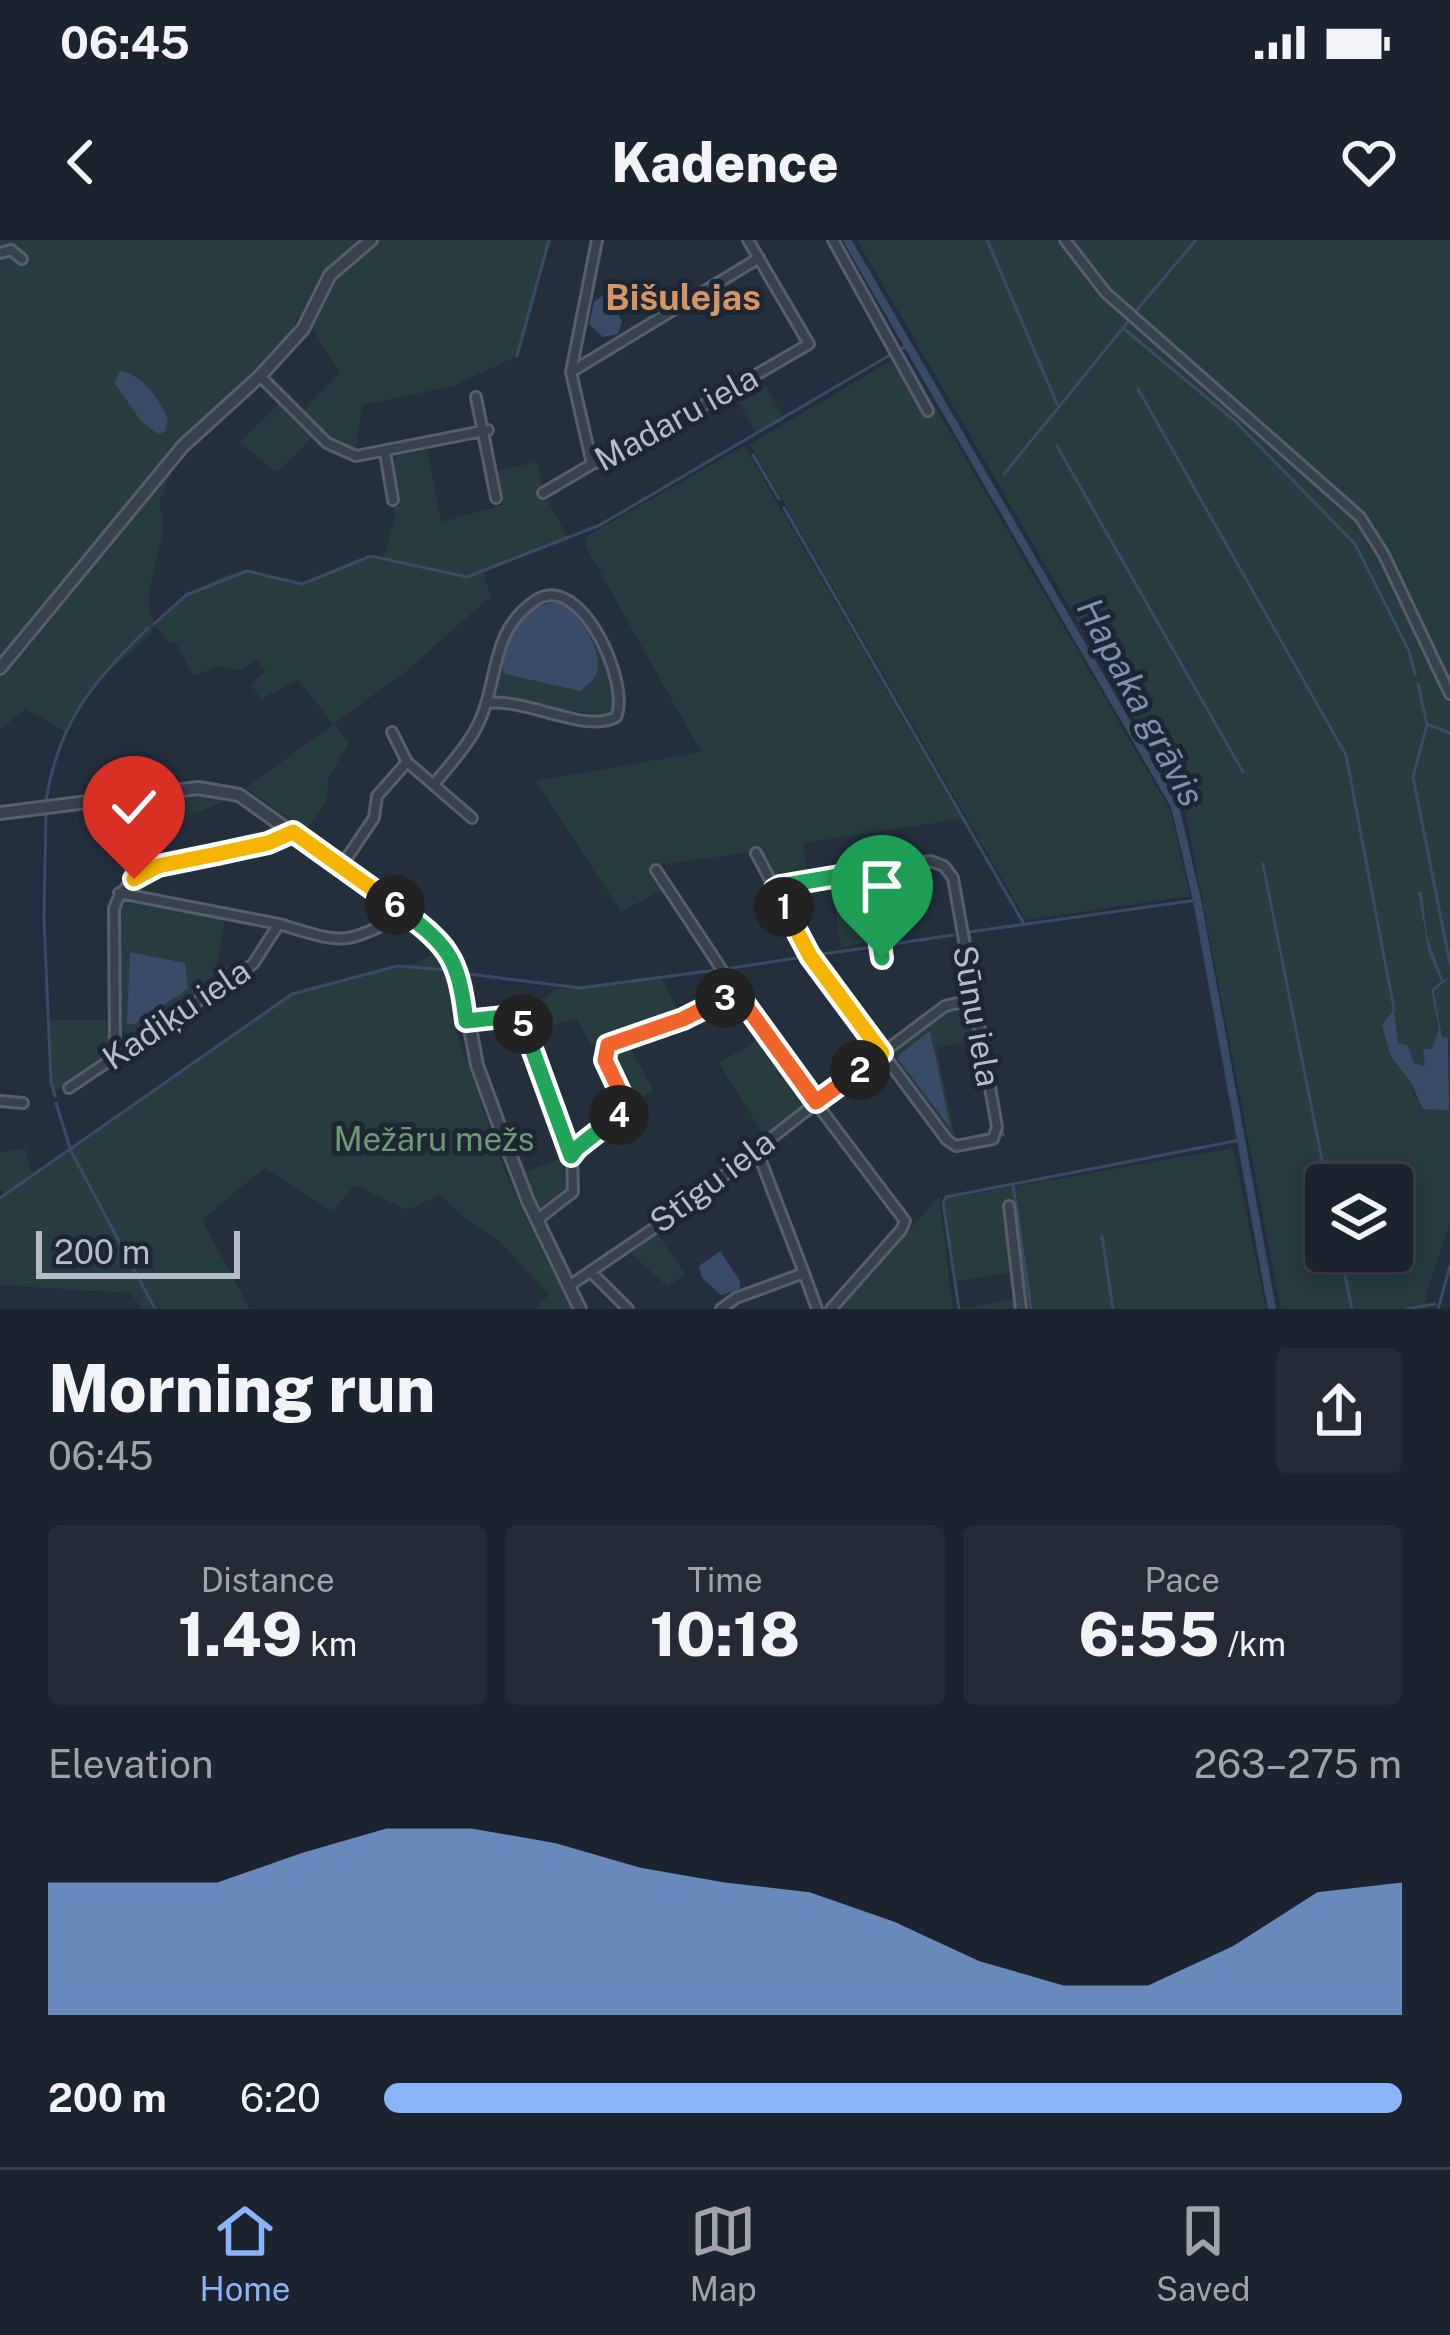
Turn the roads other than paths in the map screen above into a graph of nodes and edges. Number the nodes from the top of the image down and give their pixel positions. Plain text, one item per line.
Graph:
1 (371, 240) edge
2 (597, 240) edge
3 (748, 240) edge
4 (833, 240) edge
5 (1065, 240) edge
6 (0, 253) edge
7 (22, 259) dead end
8 (759, 259) junction
9 (576, 347) junction
10 (591, 357) junction
11 (571, 372) junction
12 (260, 376) junction
13 (476, 397) dead end
14 (928, 411) dead end
15 (485, 431) junction
16 (385, 452) junction
17 (592, 464) junction
18 (543, 493) dead end
19 (496, 498) dead end
20 (393, 500) dead end
21 (0, 668) edge
22 (1450, 694) edge
23 (486, 703) junction
24 (392, 733) dead end
25 (407, 762) junction
26 (434, 784) junction
27 (0, 813) edge
28 (472, 818) dead end
29 (293, 832) junction
30 (756, 853) dead end
31 (342, 865) junction
32 (656, 870) dead end
33 (869, 871) junction
34 (775, 889) junction
35 (119, 893) junction
36 (406, 914) junction
37 (279, 924) junction
38 (882, 958) dead end
39 (736, 992) junction
40 (974, 999) junction
41 (466, 1021) junction
42 (882, 1053) junction
43 (115, 1054) junction
44 (69, 1088) dead end
45 (0, 1100) edge
46 (816, 1102) junction
47 (23, 1103) dead end
48 (756, 1148) junction
49 (571, 1156) junction
50 (1009, 1206) dead end
51 (536, 1220) junction
52 (591, 1272) junction
53 (804, 1273) junction
54 (569, 1286) junction
55 (580, 1309) edge
56 (628, 1309) edge
57 (721, 1309) edge
58 (817, 1309) edge
59 (831, 1309) edge
60 (1021, 1309) edge

1 - 12 street
2 - 9 street
3 - 8 street
4 - 14 street
5 - 22 street
6 - 7 street
8 - 10 street
8 - 17 street, Madaru iela
9 - 10 street
9 - 11 street
10 - 11 street
11 - 17 street
12 - 16 street
12 - 21 street
13 - 15 street
15 - 16 street
15 - 19 street
16 - 20 street
17 - 18 street, Madaru iela
23 - 23 street
23 - 26 street
24 - 25 street
25 - 26 street
25 - 31 street
26 - 28 street
27 - 29 street
29 - 31 street
29 - 35 street
30 - 34 street
31 - 36 street
32 - 39 street
33 - 34 street, Sūnu iela
33 - 38 street
33 - 40 street, Sūnu iela
34 - 42 street
35 - 37 street
35 - 43 street
36 - 37 street
36 - 41 street
37 - 43 street, Kadiķu iela
39 - 46 street
39 - 49 street
40 - 42 street, Stīgu iela
40 - 42 street, Sūnu iela
41 - 49 street
41 - 51 street
42 - 46 street, Stīgu iela
43 - 44 street, Kadiķu iela
45 - 47 street
46 - 48 street, Stīgu iela
46 - 59 street
48 - 52 street, Stīgu iela
48 - 53 street
49 - 51 street
50 - 60 street
51 - 54 street
52 - 54 street, Stīgu iela
52 - 56 street
53 - 57 street
53 - 58 street
54 - 55 street

